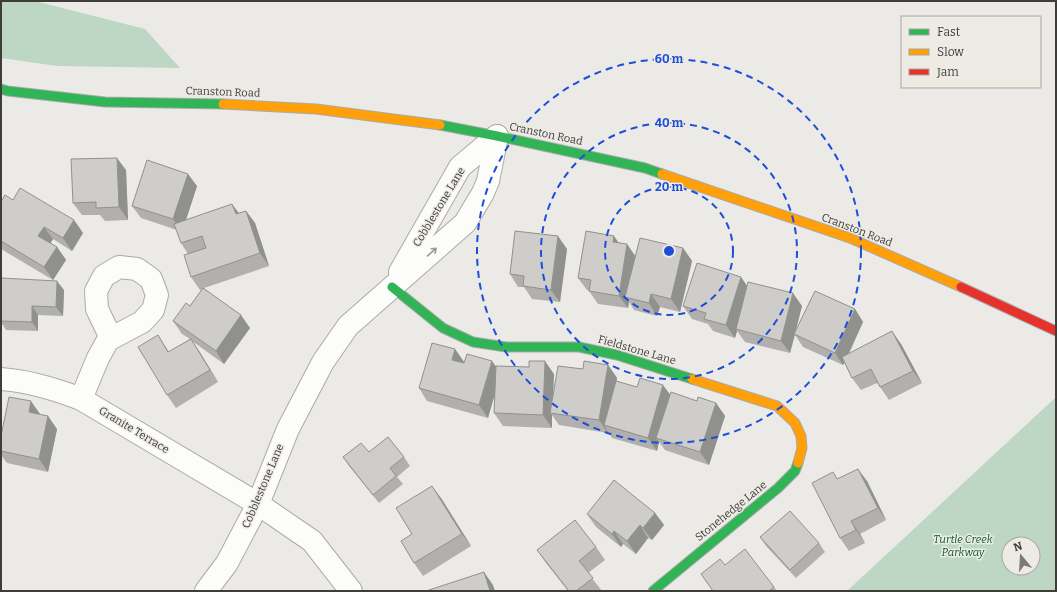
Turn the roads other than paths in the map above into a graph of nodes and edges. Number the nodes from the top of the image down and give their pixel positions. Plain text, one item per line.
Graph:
1 (1, 89) edge
2 (497, 136) junction
3 (392, 287) junction
4 (1056, 331) edge
5 (111, 338) dead end
6 (1, 379) edge
7 (81, 399) junction
8 (801, 436) joint
9 (258, 504) junction
10 (206, 591) edge
11 (352, 591) edge
12 (653, 591) edge

1 - 2 street, Cranston Road
2 - 3 street, Cobblestone Lane
3 -> 2 street, Cobblestone Lane
2 - 4 street, Cranston Road
3 - 8 street, Fieldstone Lane
3 - 9 street, Cobblestone Lane
5 - 7 street
6 - 7 street, Granite Terrace
7 - 9 street, Granite Terrace
8 - 12 street, Stonehedge Lane
9 - 10 street, Cobblestone Lane
9 - 11 street, Granite Terrace

